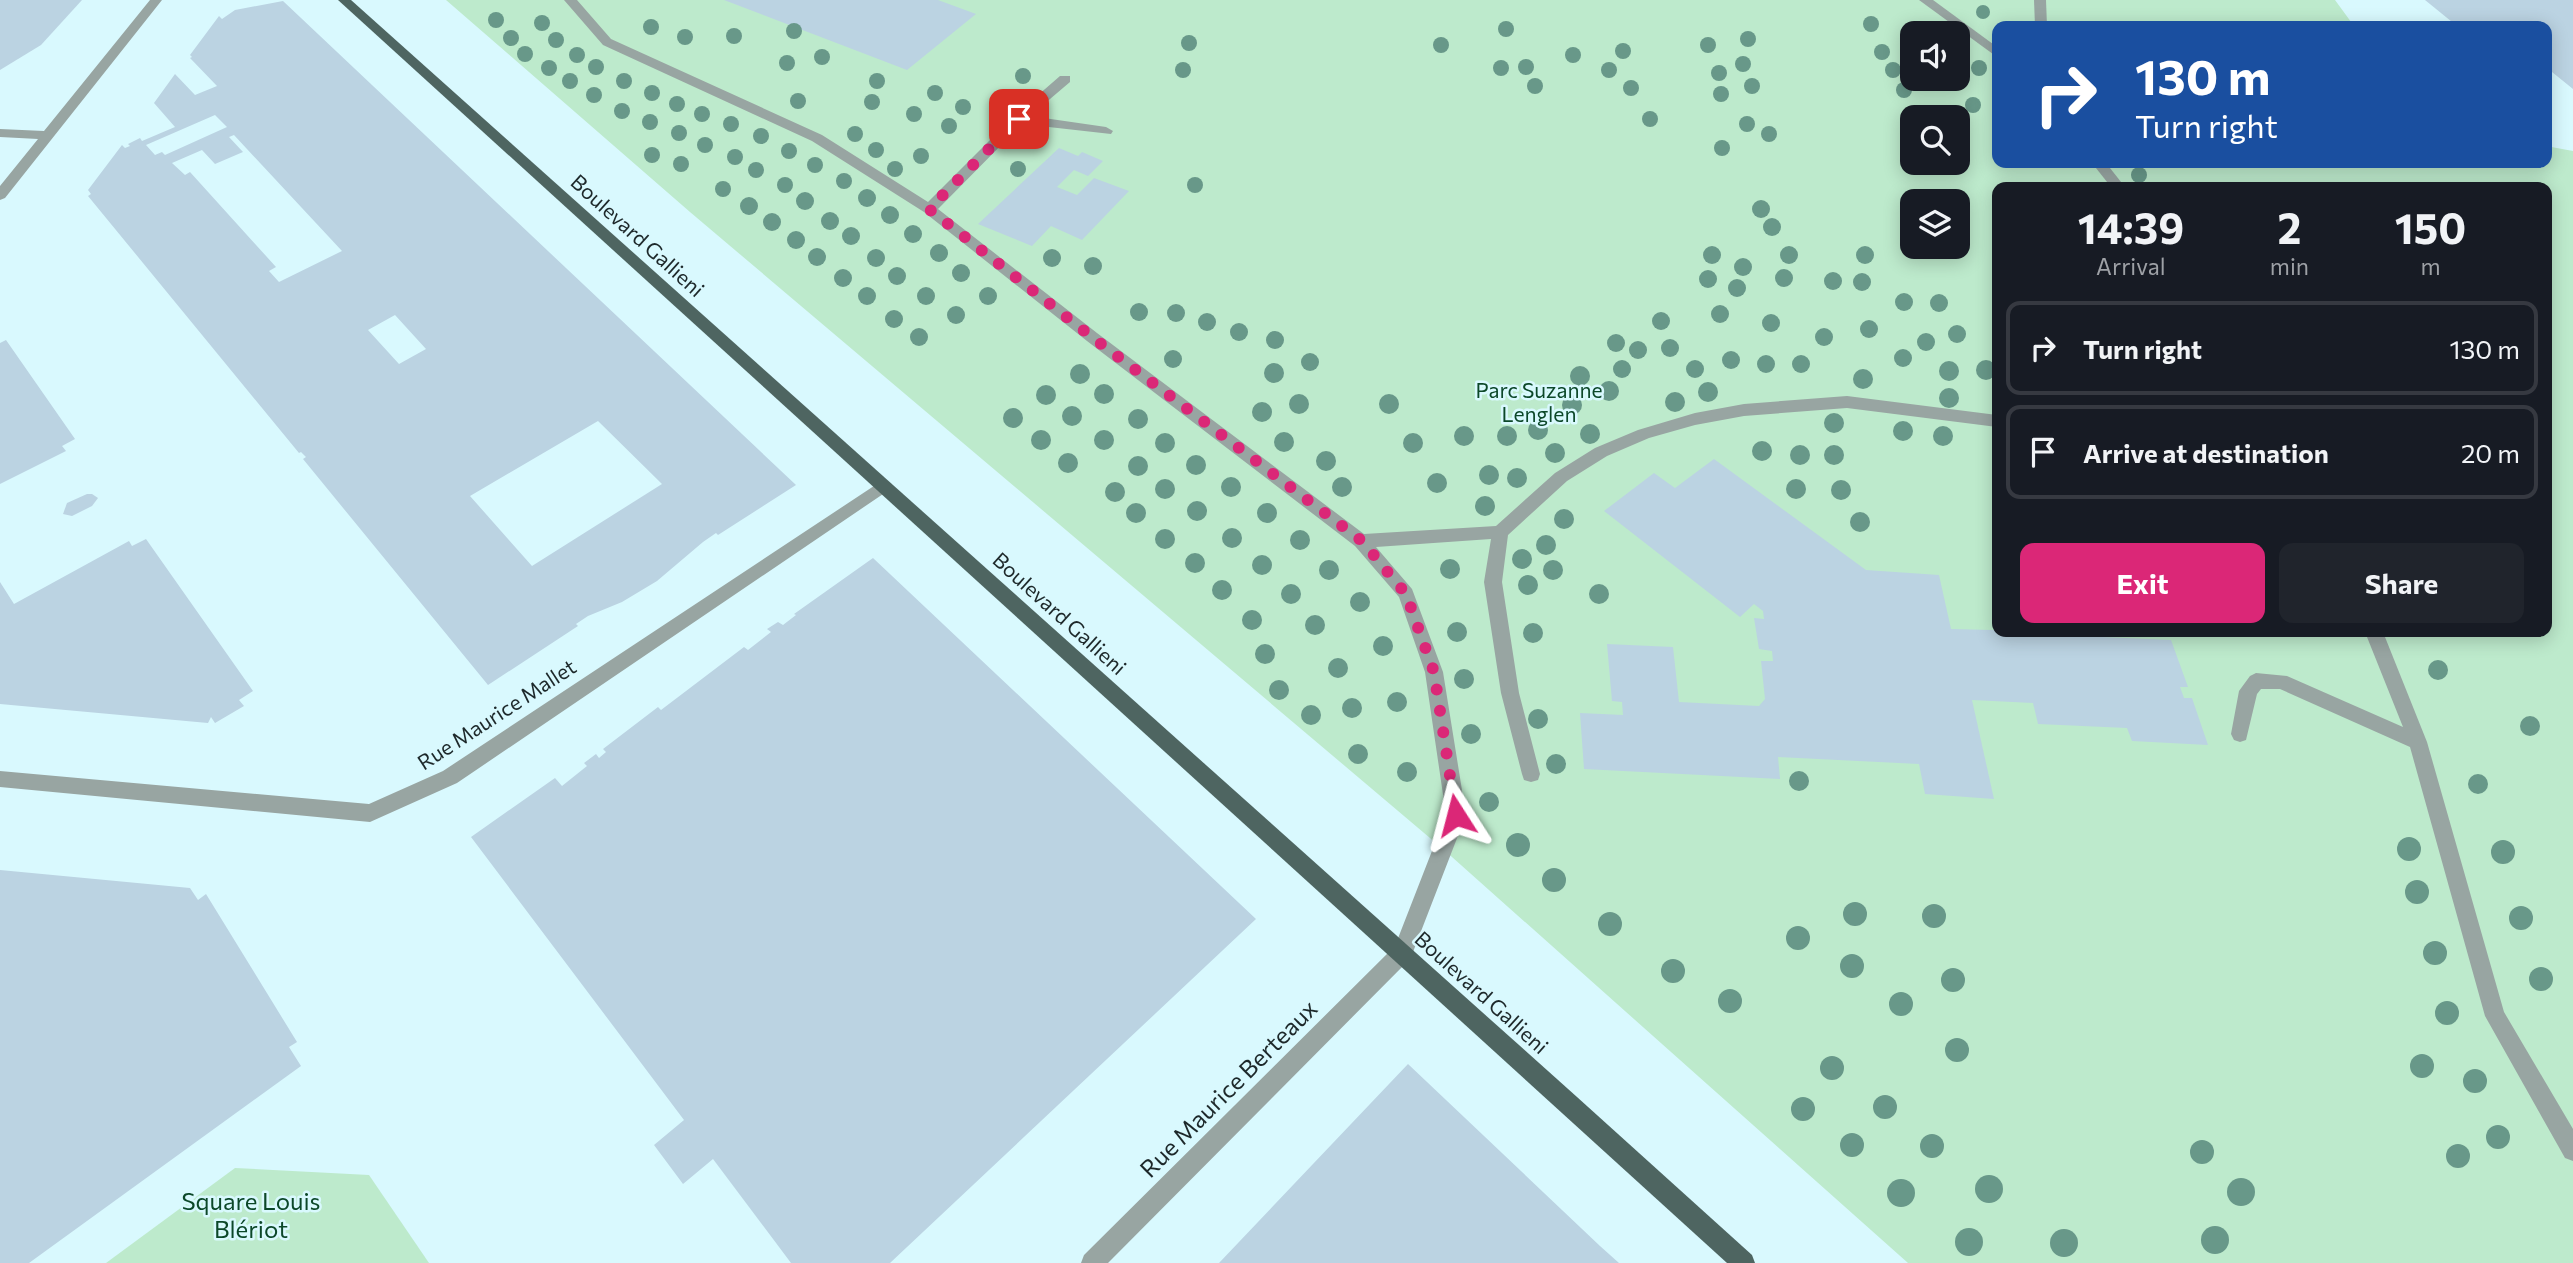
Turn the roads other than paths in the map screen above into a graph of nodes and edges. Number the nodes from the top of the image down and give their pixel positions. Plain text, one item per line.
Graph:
1 (156, 0) edge
2 (344, 0) edge
3 (569, 0) edge
4 (1924, 0) edge
5 (2040, 0) edge
6 (2041, 21) edge
7 (1992, 49) edge
8 (1065, 79) dead end
9 (1019, 119) junction
10 (1106, 131) dead end
11 (0, 133) edge
12 (48, 135) junction
13 (2103, 168) edge
14 (2114, 182) edge
15 (0, 195) edge
16 (929, 209) junction
17 (1992, 420) edge
18 (883, 486) junction
19 (1500, 532) junction
20 (1362, 541) junction
21 (2376, 637) edge
22 (2240, 734) dead end
23 (2418, 742) junction
24 (1531, 774) dead end
25 (0, 779) edge
26 (1403, 953) junction
27 (2573, 1150) edge
28 (1092, 1263) edge
29 (1744, 1263) edge

1 - 12 street
2 - 18 main road, Boulevard Gallieni
3 - 16 street
4 - 7 street
5 - 6 street
8 - 9 street
9 - 10 street
9 - 16 street
11 - 12 street
12 - 15 street
13 - 14 street
16 - 20 street
17 - 19 street
18 - 25 street, Rue Maurice Mallet
18 - 26 main road, Boulevard Gallieni
19 - 20 street
19 - 24 street
20 - 26 street
21 - 23 street
22 - 23 street
23 - 27 street
26 - 28 street, Rue Maurice Berteaux
26 - 29 main road, Boulevard Gallieni

